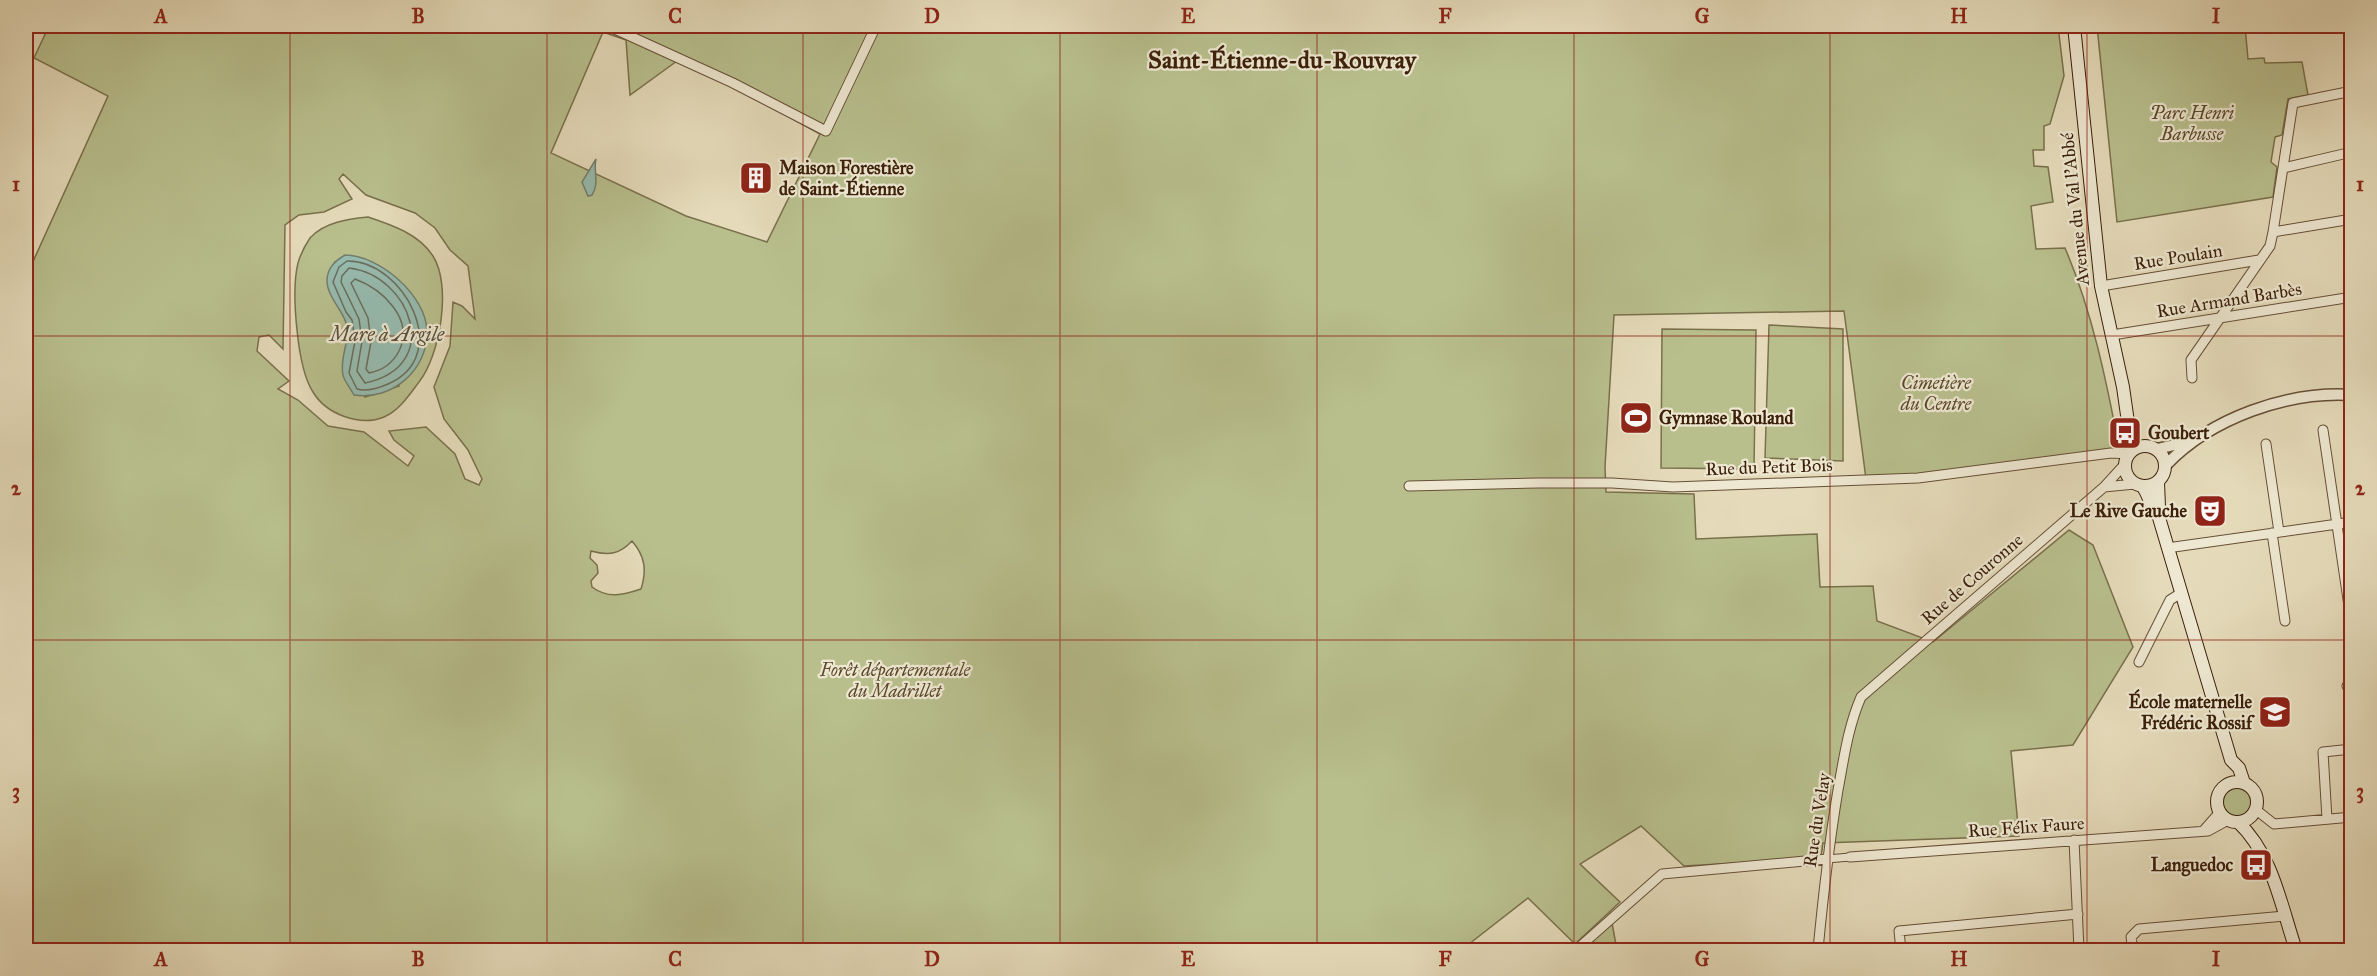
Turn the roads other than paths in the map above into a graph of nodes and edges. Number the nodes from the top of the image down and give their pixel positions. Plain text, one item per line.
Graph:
1 (28, 26) edge
2 (608, 26) edge
3 (876, 26) edge
4 (2074, 26) edge
5 (26, 32) edge
6 (2352, 91) edge
7 (2352, 152) edge
8 (2283, 168) junction
9 (2352, 219) edge
10 (2273, 232) junction
11 (2259, 260) junction
12 (2101, 286) junction
13 (2352, 297) edge
14 (2222, 317) junction
15 (2112, 335) junction
16 (2192, 378) dead end
17 (2123, 387) junction
18 (2352, 395) edge
19 (2323, 430) dead end
20 (2195, 440) junction
21 (2266, 444) dead end
22 (2153, 448) junction
23 (2129, 456) junction
24 (2166, 465) junction
25 (2158, 482) junction
26 (2138, 485) junction
27 (1409, 486) dead end
28 (2104, 487) junction
29 (2157, 511) junction
30 (2352, 522) edge
31 (2336, 524) junction
32 (2276, 533) junction
33 (2167, 548) junction
34 (2181, 593) junction
35 (2350, 613) edge
36 (2285, 621) dead end
37 (2139, 662) dead end
38 (1861, 697) joint
39 (2352, 749) edge
40 (2231, 760) junction
41 (2244, 783) junction
42 (2227, 784) junction
43 (2254, 811) junction
44 (2352, 817) edge
45 (2229, 818) junction
46 (2327, 819) junction
47 (2254, 837) junction
48 (2074, 840) junction
49 (1850, 857) joint
50 (1827, 859) junction
51 (2078, 914) junction
52 (2285, 916) junction
53 (1576, 951) edge
54 (1818, 951) edge
55 (1901, 951) edge
56 (2079, 951) edge
57 (2133, 951) edge
58 (2295, 951) edge

1 - 5 street
2 - 3 street
4 - 12 main road, Avenue du Val l'Abbé
6 - 8 street
7 - 8 street
8 - 10 street
9 - 10 street
10 - 11 street
11 - 12 street, Rue Poulain
11 - 14 street
12 - 15 main road, Avenue du Val l'Abbé
13 - 14 street, Rue Armand Barbès
14 - 15 street, Rue Armand Barbès
14 - 16 street
15 - 17 main road, Avenue du Val l'Abbé
17 - 22 main road, Avenue du Val l'Abbé
17 - 23 main road, Avenue du Val l'Abbé
18 - 20 street
19 - 31 street
20 - 22 street
20 - 24 street
21 - 32 street
22 - 23 main road
22 - 24 main road
23 - 26 main road
23 - 27 street, Rue du Petit Bois
23 - 28 street, Rue de Couronne
24 - 25 main road
25 - 26 main road
25 - 29 main road
26 - 28 street
26 - 29 main road
28 - 38 street, Rue de Couronne
29 - 33 main road
30 - 31 street
31 - 32 street
31 - 35 street
32 - 33 street
32 - 36 street
33 - 34 main road
34 - 37 street
34 - 40 main road
38 - 50 street, Rue du Velay
39 - 46 street
40 - 41 main road
40 - 42 main road
41 - 42 main road
41 - 43 main road
42 - 45 main road
43 - 45 main road
43 - 46 street
43 - 47 main road
44 - 46 street
45 - 47 main road
45 - 48 street, Rue Félix Faure
47 - 52 main road
48 - 49 street, Rue Félix Faure
48 - 51 street
49 - 50 street
50 - 53 street
50 - 54 street, Rue du Velay
51 - 55 street
51 - 56 street
52 - 57 street
52 - 58 main road

